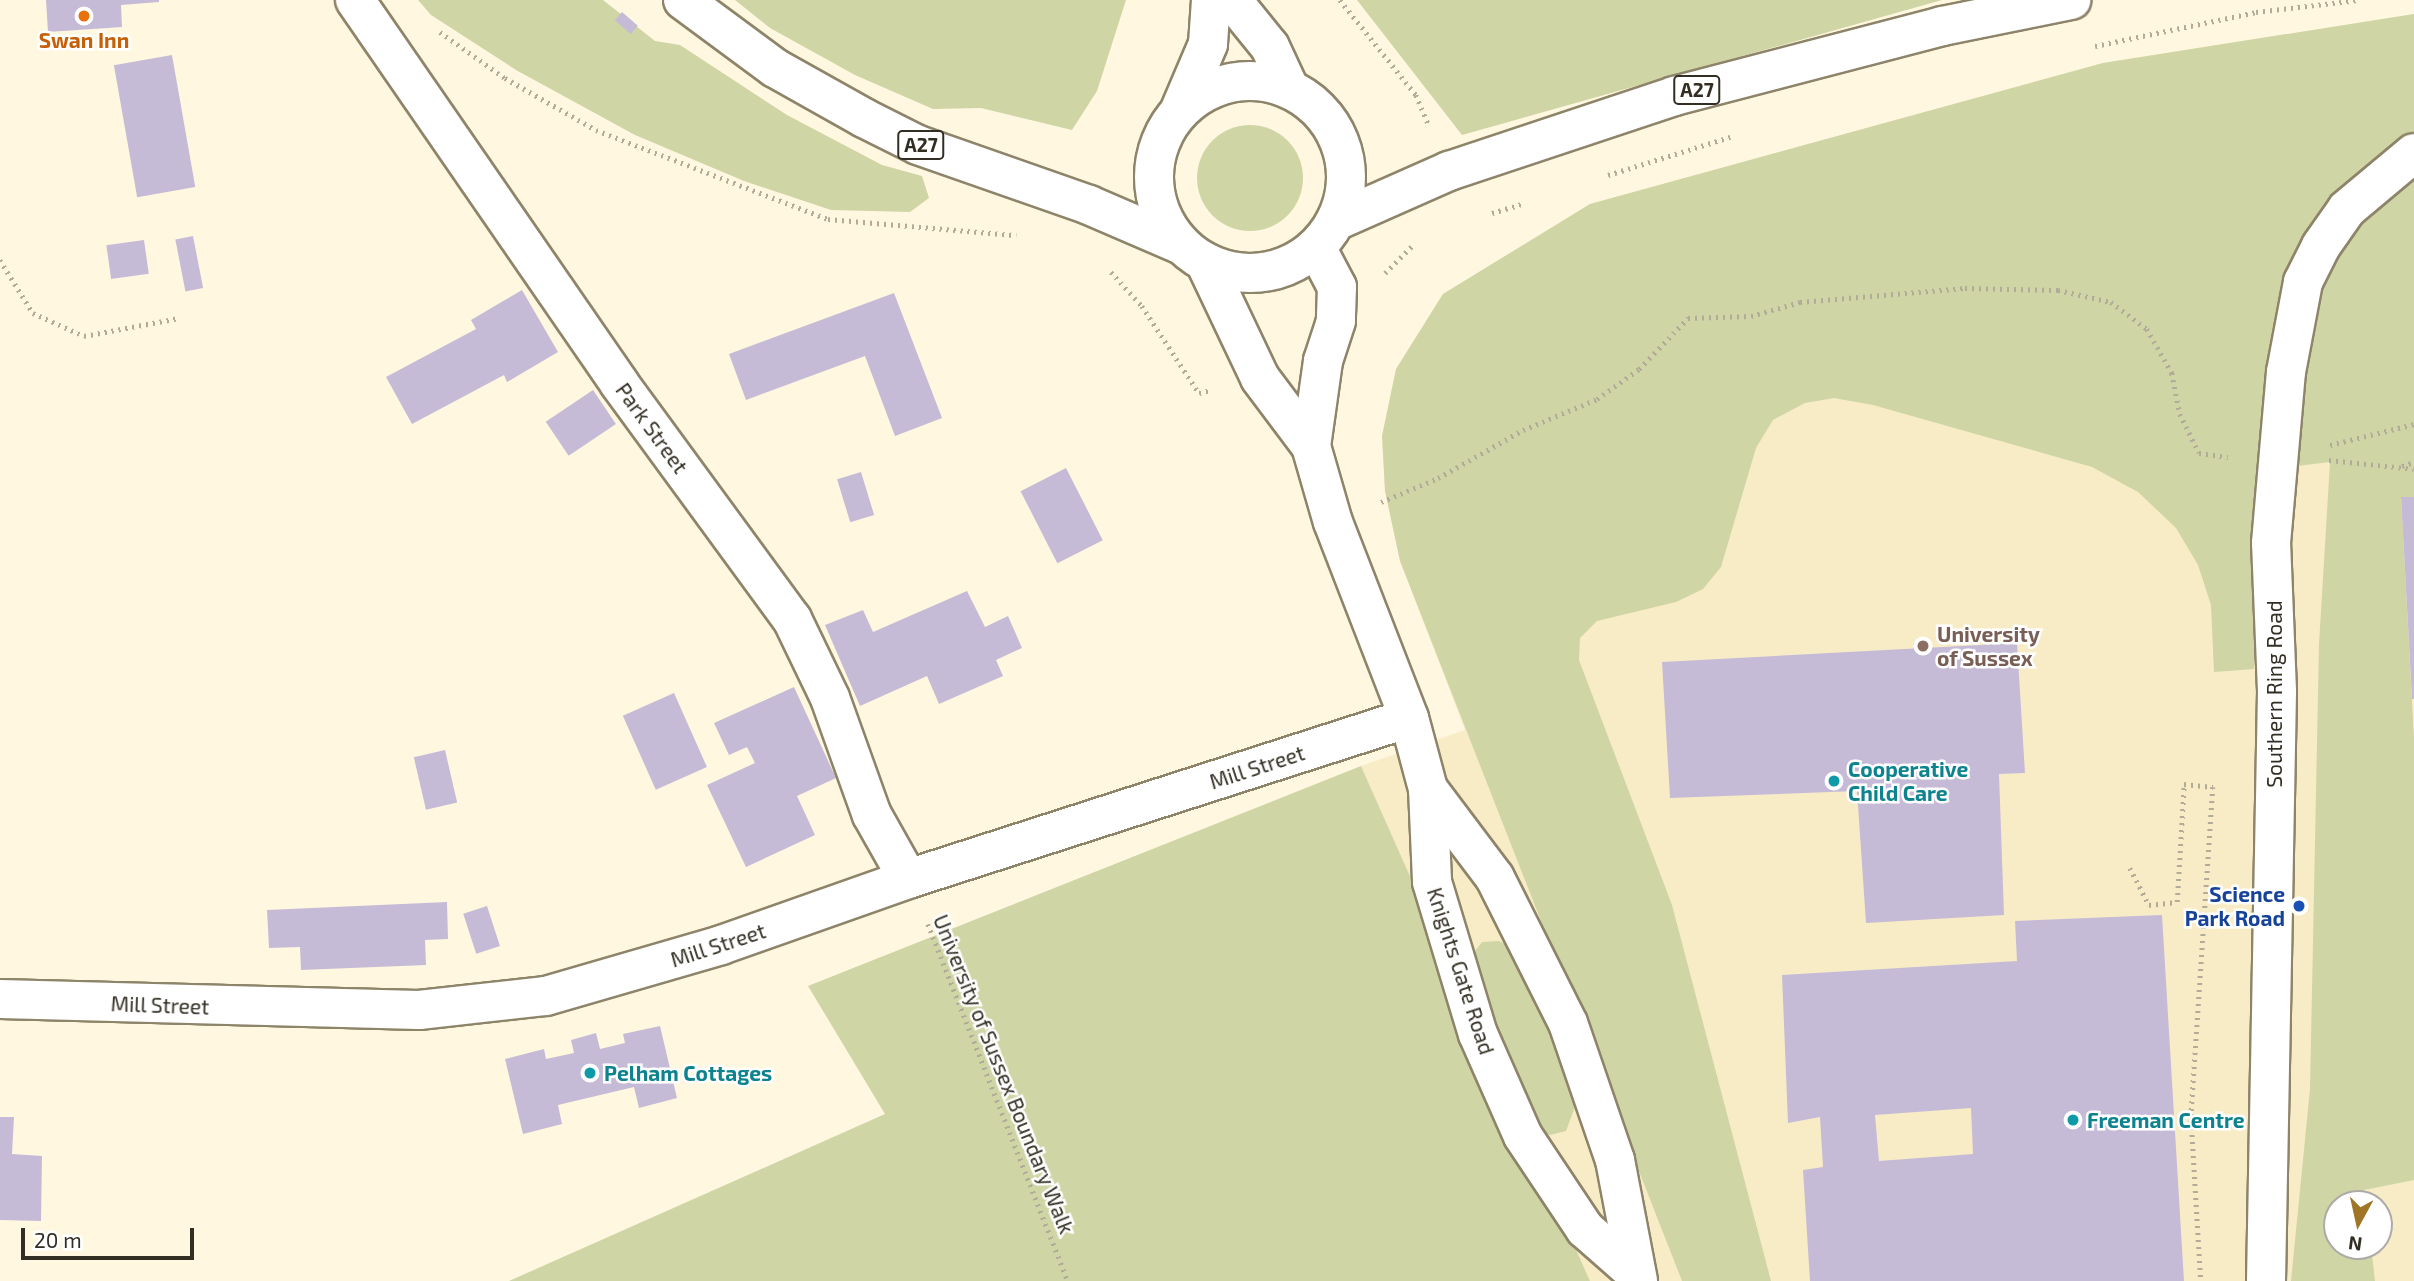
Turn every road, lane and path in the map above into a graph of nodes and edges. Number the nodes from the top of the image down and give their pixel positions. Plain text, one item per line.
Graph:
1 (355, 0) edge
2 (683, 0) edge
3 (1211, 0) edge
4 (1232, 0) edge
5 (1340, 0) edge
6 (2071, 0) edge
7 (1289, 88) junction
8 (1179, 112) junction
9 (2414, 153) edge
10 (1449, 171) junction
11 (1326, 234) junction
12 (1194, 253) junction
13 (0, 260) edge
14 (179, 318) dead end
15 (2414, 424) edge
16 (1311, 446) junction
17 (2276, 454) junction
18 (2414, 463) edge
19 (2398, 468) junction
20 (2414, 469) edge
21 (1395, 493) dead end
22 (1409, 718) junction
23 (1428, 789) junction
24 (2130, 868) dead end
25 (908, 879) junction
26 (0, 999) edge
27 (1636, 1277) edge
28 (1068, 1281) edge
29 (2201, 1281) edge
30 (2266, 1281) edge

1 - 25 main road, Park Street
2 - 12 main road, A27
3 - 8 main road
4 - 7 main road
5 - 10 path
6 - 10 main road, A27
7 - 8 main road
7 - 11 main road
8 - 12 main road
9 - 17 main road, Southern Ring Road
10 - 11 main road, A27
11 - 12 main road
11 - 16 main road, Knights Gate Road
12 - 16 main road, Knights Gate Road
13 - 14 path
15 - 17 path
16 - 22 main road, Knights Gate Road
17 - 19 path
17 - 21 path
17 - 30 main road, Southern Ring Road
18 - 19 path
19 - 20 path
22 - 23 main road, Knights Gate Road
22 - 25 main road, Mill Street
23 - 27 main road, Knights Gate Road
23 - 27 main road, Knights Gate Road
24 - 29 path
25 - 26 main road, Mill Street
25 - 28 path, University of Sussex Boundary Walk

